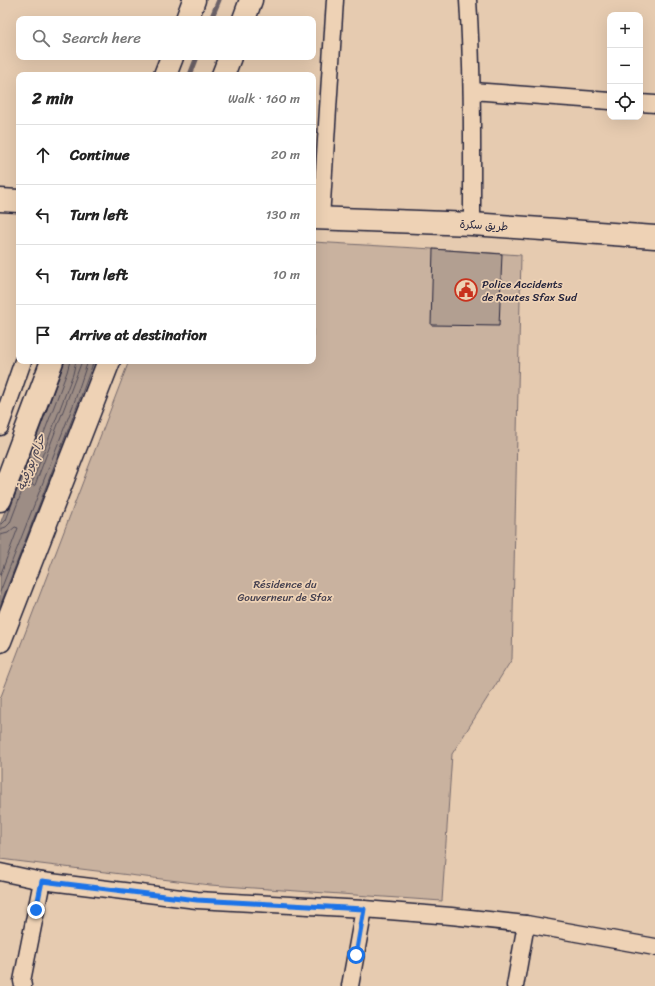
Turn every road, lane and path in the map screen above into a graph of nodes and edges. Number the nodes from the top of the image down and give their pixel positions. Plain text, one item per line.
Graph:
1 (194, 0) edge
2 (251, 0) edge
3 (335, 0) edge
4 (468, 0) edge
5 (188, 16) edge
6 (245, 16) edge
7 (171, 60) edge
8 (229, 60) edge
9 (166, 72) edge
10 (224, 72) edge
11 (472, 91) junction
12 (607, 101) edge
13 (643, 103) edge
14 (655, 104) edge
15 (0, 200) edge
16 (16, 201) edge
17 (317, 218) edge
18 (472, 224) junction
19 (655, 237) edge
20 (22, 364) edge
21 (51, 364) edge
22 (108, 364) edge
23 (0, 427) edge
24 (0, 500) edge
25 (0, 641) edge
26 (0, 872) edge
27 (42, 881) junction
28 (364, 909) junction
29 (526, 924) junction
30 (655, 947) edge
31 (23, 986) edge
32 (350, 986) edge
33 (515, 986) edge

1 - 5 main road
2 - 6 main road
3 - 17 street
4 - 11 street
7 - 9 main road
8 - 10 main road
11 - 12 street
11 - 18 street
13 - 14 street
15 - 16 main road
17 - 18 main road, طريق سكرة
18 - 19 main road, طريق سكرة
20 - 23 street
21 - 24 main road
22 - 25 main road
26 - 27 street
27 - 28 street
27 - 31 street
28 - 29 street
28 - 32 street
29 - 30 street
29 - 33 street

